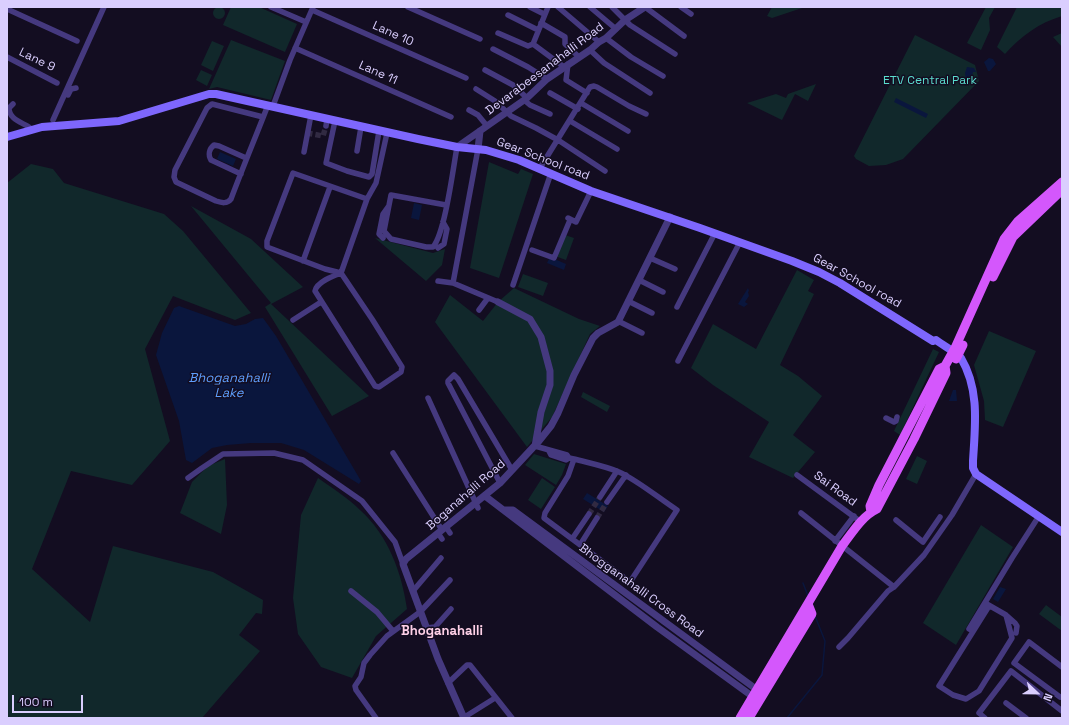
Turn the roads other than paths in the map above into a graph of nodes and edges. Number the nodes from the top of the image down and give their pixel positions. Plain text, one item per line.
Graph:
1 (104, 7) edge
2 (271, 7) edge
3 (408, 7) edge
4 (530, 7) edge
5 (548, 7) edge
6 (558, 7) edge
7 (590, 7) edge
8 (612, 7) edge
9 (645, 7) edge
10 (680, 7) edge
11 (312, 8) edge
12 (7, 10) edge
13 (544, 14) junction
14 (691, 14) dead end
15 (508, 15) dead end
16 (625, 20) junction
17 (306, 22) junction
18 (541, 23) junction
19 (616, 29) junction
20 (538, 30) junction
21 (498, 33) dead end
22 (684, 36) dead end
23 (480, 40) dead end
24 (602, 40) junction
25 (77, 41) dead end
26 (533, 44) junction
27 (295, 48) junction
28 (493, 49) dead end
29 (590, 50) junction
30 (675, 54) dead end
31 (579, 57) junction
32 (7, 58) edge
33 (566, 65) junction
34 (484, 70) dead end
35 (663, 76) dead end
36 (466, 78) dead end
37 (547, 79) junction
38 (57, 83) dead end
39 (76, 88) dead end
40 (476, 90) dead end
41 (550, 93) dead end
42 (587, 93) junction
43 (650, 93) dead end
44 (226, 96) junction
45 (525, 99) junction
46 (581, 103) junction
47 (13, 104) dead end
48 (270, 105) junction
49 (222, 106) junction
50 (578, 109) junction
51 (469, 110) dead end
52 (508, 112) junction
53 (550, 114) dead end
54 (646, 114) dead end
55 (311, 115) junction
56 (263, 117) junction
57 (452, 118) dead end
58 (570, 121) junction
59 (51, 122) junction
60 (97, 122) junction
61 (329, 122) junction
62 (487, 126) junction
63 (29, 127) junction
64 (361, 127) junction
65 (480, 131) junction
66 (628, 131) dead end
67 (383, 132) junction
68 (7, 134) edge
69 (7, 137) edge
70 (558, 140) junction
71 (457, 147) junction
72 (478, 149) junction
73 (617, 149) dead end
74 (356, 151) dead end
75 (304, 152) dead end
76 (246, 158) junction
77 (540, 168) junction
78 (605, 171) dead end
79 (551, 173) junction
80 (241, 174) junction
81 (1062, 182) edge
82 (330, 187) junction
83 (1062, 190) edge
84 (590, 191) junction
85 (367, 199) junction
86 (446, 205) junction
87 (388, 206) junction
88 (670, 217) junction
89 (443, 222) junction
90 (715, 233) junction
91 (383, 238) dead end
92 (740, 242) junction
93 (438, 248) dead end
94 (532, 250) dead end
95 (650, 258) junction
96 (304, 260) junction
97 (325, 269) junction
98 (675, 269) dead end
99 (341, 273) junction
100 (326, 280) junction
101 (639, 280) junction
102 (438, 281) dead end
103 (453, 283) junction
104 (513, 284) dead end
105 (663, 292) dead end
106 (488, 298) junction
107 (628, 301) junction
108 (321, 302) junction
109 (498, 302) joint
110 (677, 307) dead end
111 (479, 310) dead end
112 (652, 313) dead end
113 (293, 320) dead end
114 (618, 321) junction
115 (642, 333) dead end
116 (956, 357) junction
117 (678, 361) dead end
118 (945, 366) junction
119 (428, 398) dead end
120 (897, 417) dead end
121 (886, 418) dead end
122 (535, 446) junction
123 (898, 448) junction
124 (908, 452) junction
125 (393, 454) dead end
126 (571, 458) junction
127 (512, 470) junction
128 (617, 471) junction
129 (976, 474) junction
130 (797, 475) dead end
131 (626, 476) junction
132 (188, 478) dead end
133 (500, 483) junction
134 (485, 496) junction
135 (600, 497) tunnel mouth
136 (607, 502) tunnel mouth
137 (477, 506) junction
138 (504, 510) junction
139 (870, 512) junction
140 (801, 513) dead end
141 (589, 514) tunnel mouth
142 (1039, 516) junction
143 (940, 517) dead end
144 (597, 518) tunnel mouth
145 (857, 519) junction
146 (896, 520) dead end
147 (444, 532) junction
148 (1062, 532) edge
149 (572, 539) junction
150 (839, 543) junction
151 (580, 544) junction
152 (441, 558) dead end
153 (403, 564) junction
154 (450, 580) dead end
155 (894, 587) junction
156 (351, 590) dead end
157 (413, 591) junction
158 (808, 604) junction
159 (987, 604) junction
160 (451, 609) dead end
161 (420, 612) junction
162 (1006, 615) junction
163 (662, 620) junction
164 (657, 627) junction
165 (426, 628) junction
166 (969, 629) dead end
167 (393, 631) junction
168 (1016, 633) dead end
169 (839, 647) dead end
170 (1062, 667) edge
171 (448, 683) junction
172 (758, 696) junction
173 (1059, 697) edge
174 (495, 698) junction
175 (1006, 703) dead end
176 (1062, 711) edge
177 (376, 718) edge
178 (464, 718) edge
179 (512, 718) edge
180 (740, 718) edge
181 (749, 718) edge
182 (985, 718) edge
183 (1026, 718) edge

1 - 59 street
2 - 17 street
3 - 23 street
4 - 13 street
5 - 13 street
6 - 24 street
7 - 19 street
8 - 16 street
9 - 16 street, Devarabeesanahalli Road
9 - 22 street
10 - 14 street
11 - 17 street
11 - 36 street, Lane 10
12 - 25 street
13 - 18 street
15 - 20 street
16 - 19 street, Devarabeesanahalli Road
16 - 30 street
17 - 27 street
18 - 20 street
18 - 31 street
19 - 24 street, Devarabeesanahalli Road
20 - 26 street
21 - 26 street
24 - 29 street, Devarabeesanahalli Road
24 - 35 street
26 - 33 street
27 - 48 street
27 - 57 street, Lane 11
28 - 37 street
29 - 31 street, Devarabeesanahalli Road
29 - 43 street
31 - 33 street, Devarabeesanahalli Road
32 - 38 street, Lane 9
33 - 37 street, Devarabeesanahalli Road
33 - 42 street
34 - 45 street
37 - 45 street, Devarabeesanahalli Road
39 - 59 street
40 - 52 street
41 - 50 street
42 - 46 street
42 - 54 street
44 - 48 main road, Gear School road
44 - 49 street
44 - 60 main road, Gear School road
45 - 52 street, Devarabeesanahalli Road
45 - 53 street
46 - 50 street
46 - 66 street
47 - 63 street
48 - 55 main road, Gear School road
48 - 56 street
49 - 56 street
49 - 80 street
50 - 58 street
51 - 62 street
52 - 62 street, Devarabeesanahalli Road
52 - 70 street
55 - 61 main road, Gear School road
55 - 75 street
56 - 76 street
58 - 70 street
58 - 73 street
59 - 60 main road, Gear School road
59 - 60 main road, Gear School road
59 - 63 main road, Gear School road
59 - 69 main road, Gear School road
61 - 64 main road, Gear School road
61 - 67 street
62 - 65 street, Devarabeesanahalli Road
63 - 68 main road, Gear School road
64 - 67 main road, Gear School road
64 - 74 street
65 - 71 street, Devarabeesanahalli Road
65 - 72 street
67 - 71 main road, Gear School road
67 - 85 street
70 - 77 street
70 - 78 street
71 - 72 main road, Gear School road
71 - 86 street
72 - 77 main road, Gear School road
72 - 103 street
76 - 80 street
76 - 80 street
77 - 79 main road, Gear School road
79 - 84 main road, Gear School road
79 - 104 street
81 - 116 main road
82 - 85 street
82 - 96 street
82 - 96 street
83 - 116 main road
84 - 88 main road, Gear School road
84 - 94 street
85 - 99 street
86 - 87 street
86 - 89 street
87 - 89 street
87 - 91 street
88 - 90 main road, Gear School road
88 - 95 street
89 - 93 street
90 - 92 main road, Gear School road
90 - 110 street
92 - 116 main road, Gear School road
92 - 117 street
95 - 98 street
95 - 101 street
96 - 97 street
97 - 99 street
97 - 100 street
99 - 100 street
99 - 108 street
100 - 108 street
101 - 105 street
101 - 107 street
102 - 103 street
103 - 106 street
106 - 109 street
106 - 111 street
107 - 112 street
107 - 114 street
108 - 113 street
109 - 122 street
114 - 115 street
114 - 122 street, Boganahalli Road
116 - 118 main road
116 - 129 main road
118 - 123 main road
118 - 124 main road
119 - 137 street
120 - 121 street
122 - 126 street
122 - 127 street, Boganahalli Road
123 - 124 main road
123 - 139 main road
124 - 139 main road
125 - 147 street
126 - 128 street
126 - 149 street
127 - 133 street, Boganahalli Road
127 - 133 street
128 - 131 street
128 - 135 street
129 - 142 main road
129 - 155 street
130 - 145 street, Sai Road
131 - 136 street
131 - 151 street
132 - 153 street
133 - 134 street, Boganahalli Road
134 - 137 street, Boganahalli Road
134 - 138 street, Bhogganahalli Cross Road
137 - 147 street, Boganahalli Road
138 - 163 street, Bhogganahalli Cross Road
138 - 164 street, Bhogganahalli Cross Road
139 - 145 main road
140 - 150 street
141 - 149 street
142 - 148 main road
142 - 159 street
143 - 146 street
144 - 151 street
145 - 150 main road
147 - 153 street, Boganahalli Road
149 - 151 street
150 - 155 street
150 - 158 main road
152 - 157 street
153 - 157 street
154 - 161 street
155 - 169 street
156 - 167 street
157 - 161 street
158 - 172 main road
158 - 172 main road
159 - 162 street
159 - 162 street
159 - 166 street
160 - 165 street
161 - 165 street
161 - 167 street
162 - 168 street
163 - 164 street
163 - 172 street, Bhogganahalli Cross Road
164 - 172 street, Bhogganahalli Cross Road
165 - 171 street
167 - 177 street
170 - 173 street
171 - 174 street
171 - 178 street
172 - 180 main road
172 - 181 main road
174 - 178 street
174 - 179 street
175 - 183 street
176 - 182 street

